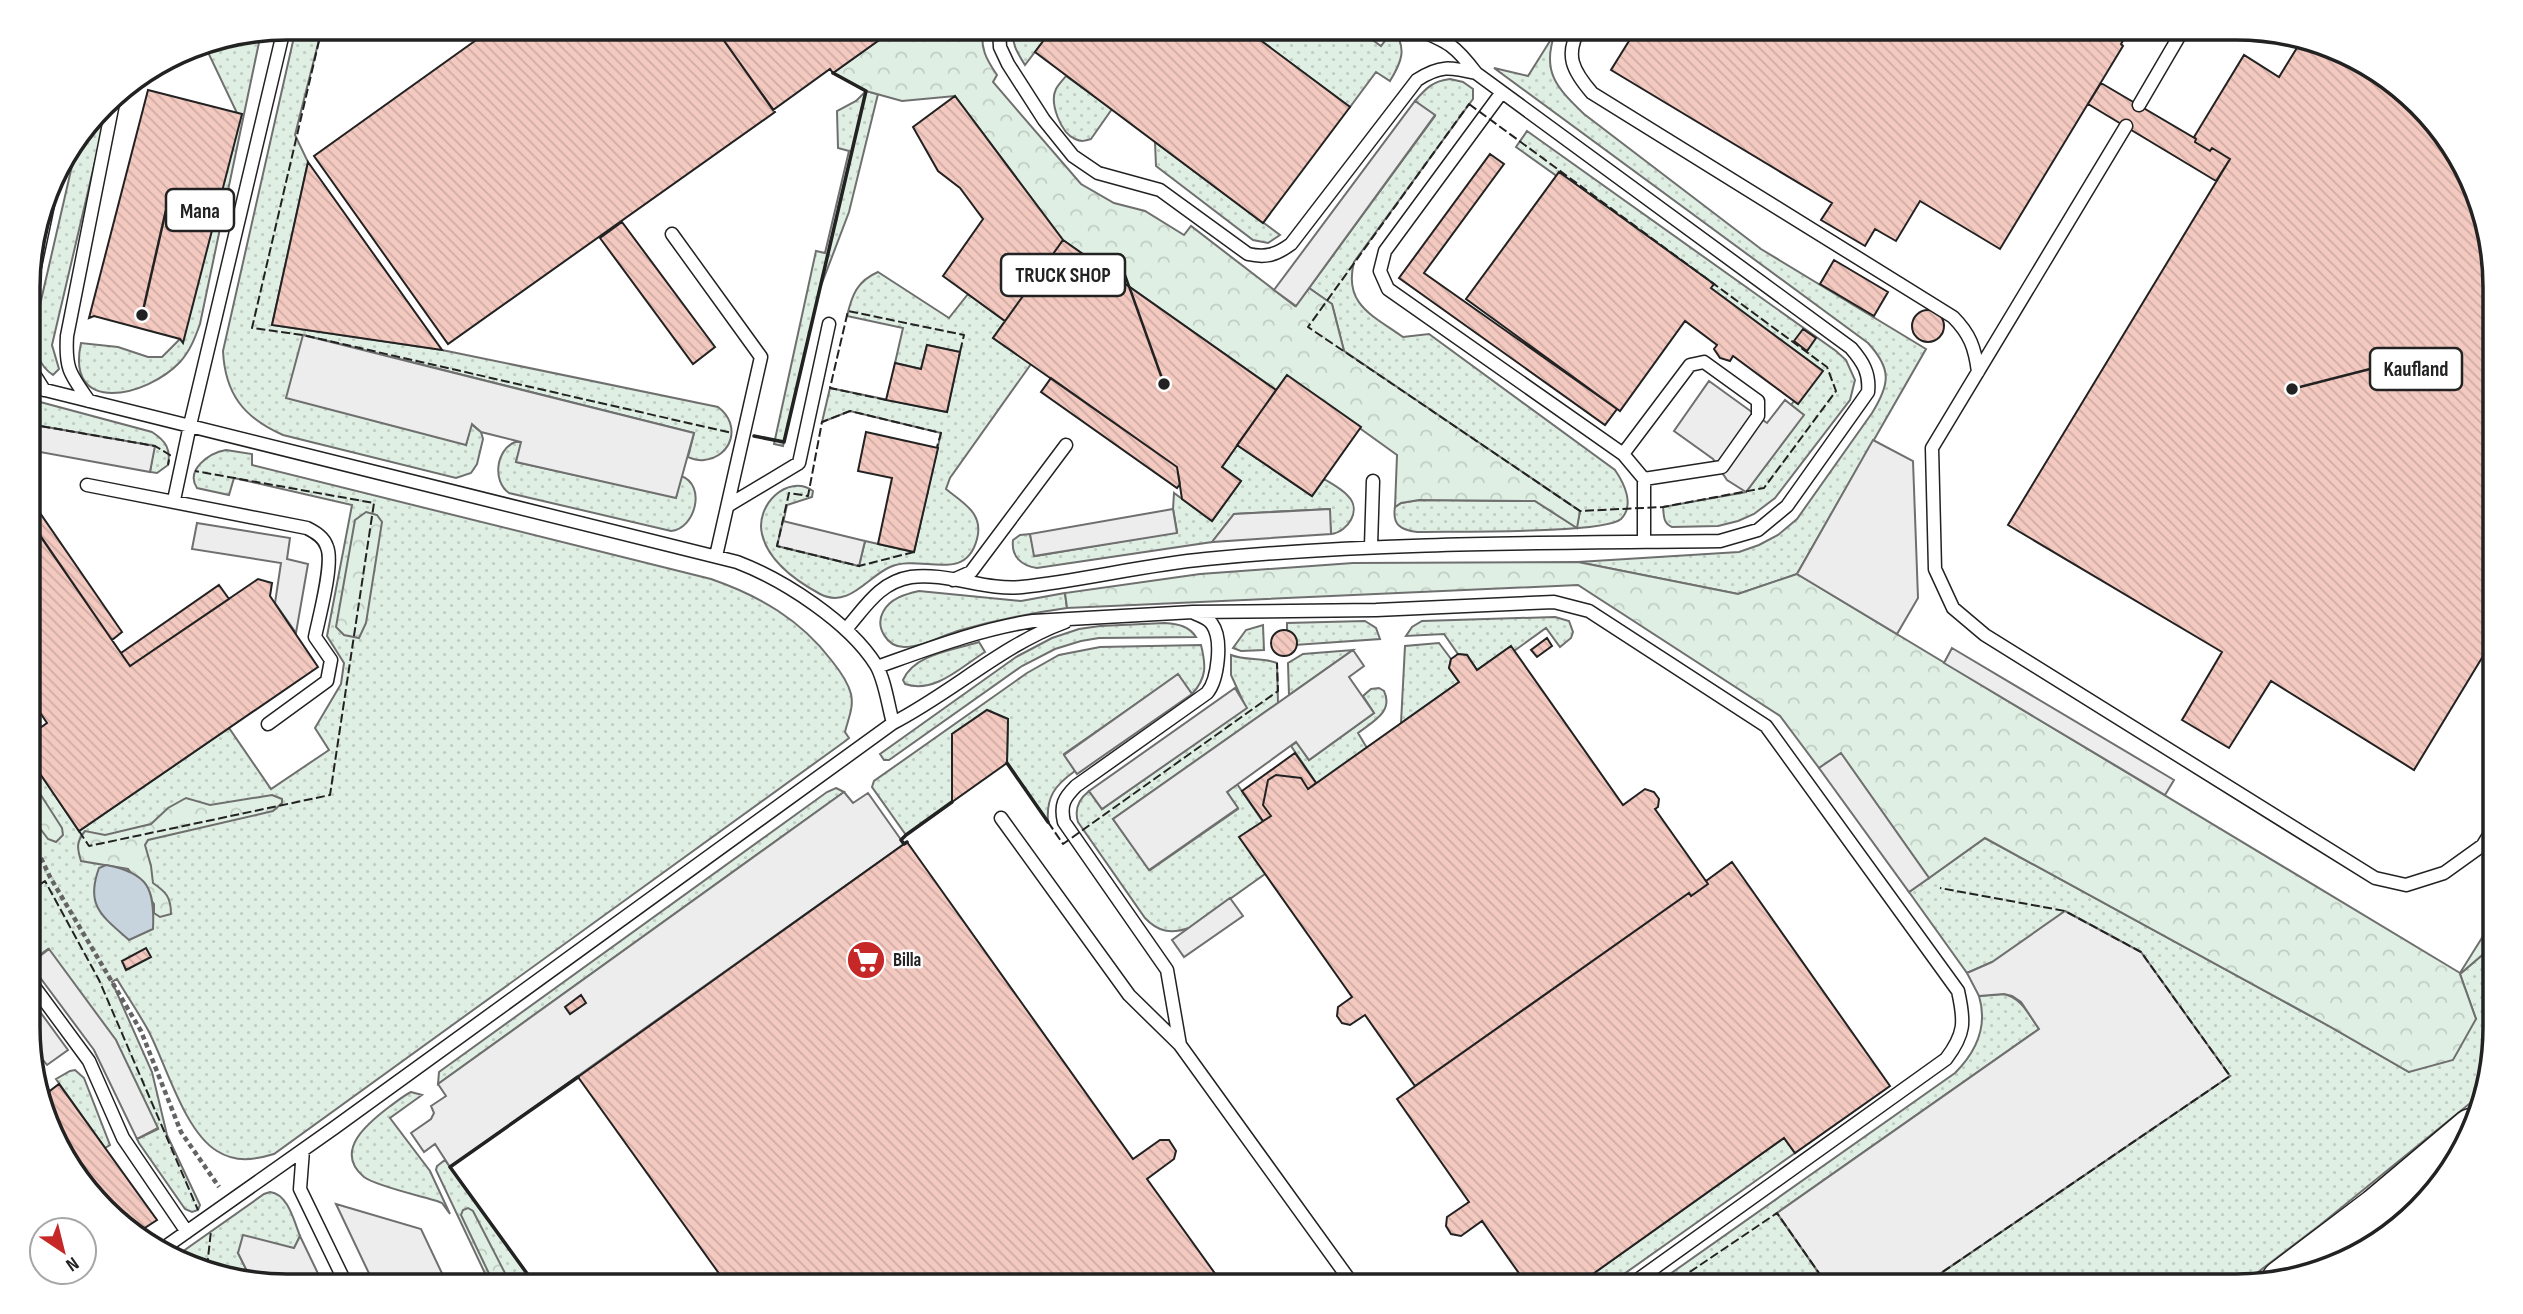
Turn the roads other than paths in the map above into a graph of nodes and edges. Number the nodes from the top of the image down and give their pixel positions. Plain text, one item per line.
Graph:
1 (1444, 40) edge
2 (1573, 40) edge
3 (2177, 40) edge
4 (281, 41) edge
5 (1000, 41) edge
6 (1476, 74) junction
7 (1502, 93) junction
8 (2139, 105) dead end
9 (111, 115) edge
10 (2126, 126) dead end
11 (673, 234) dead end
12 (829, 324) dead end
13 (1978, 372) junction
14 (41, 385) edge
15 (41, 389) edge
16 (44, 390) junction
17 (89, 401) junction
18 (190, 425) junction
19 (1066, 445) dead end
20 (1623, 454) junction
21 (1644, 479) junction
22 (1373, 481) dead end
23 (87, 485) dead end
24 (174, 500) junction
25 (729, 505) junction
26 (1644, 541) junction
27 (1371, 547) junction
28 (716, 556) junction
29 (953, 580) junction
30 (1193, 612) junction
31 (1078, 618) junction
32 (847, 628) junction
33 (877, 667) junction
34 (268, 723) dead end
35 (893, 723) junction
36 (1001, 818) dead end
37 (2483, 845) edge
38 (40, 995) edge
39 (1180, 1045) junction
40 (2454, 1143) edge
41 (303, 1150) junction
42 (187, 1232) junction
43 (170, 1244) edge
44 (2301, 1265) edge
45 (1345, 1273) edge
46 (1647, 1273) edge
47 (341, 1274) edge

1 - 6 lane
2 - 13 lane
3 - 8 lane
4 - 18 lane
5 - 6 lane
6 - 7 lane
7 - 20 lane
7 - 26 lane
9 - 17 lane
10 - 13 lane
11 - 25 lane
12 - 25 lane
13 - 37 lane
14 - 16 lane
15 - 16 lane
16 - 17 lane
17 - 18 lane
18 - 24 lane
18 - 28 lane
19 - 29 lane
20 - 21 lane
20 - 21 lane
21 - 26 lane
22 - 27 lane
23 - 24 lane
24 - 34 lane
25 - 28 lane
26 - 27 lane
27 - 29 lane
28 - 32 lane
29 - 32 lane
30 - 31 lane
30 - 39 lane
30 - 46 lane
31 - 33 lane
31 - 35 lane
32 - 33 lane
33 - 35 lane
35 - 41 lane
36 - 39 lane
38 - 42 lane
39 - 45 lane
40 - 44 highway
41 - 42 lane
41 - 47 lane
42 - 43 lane

